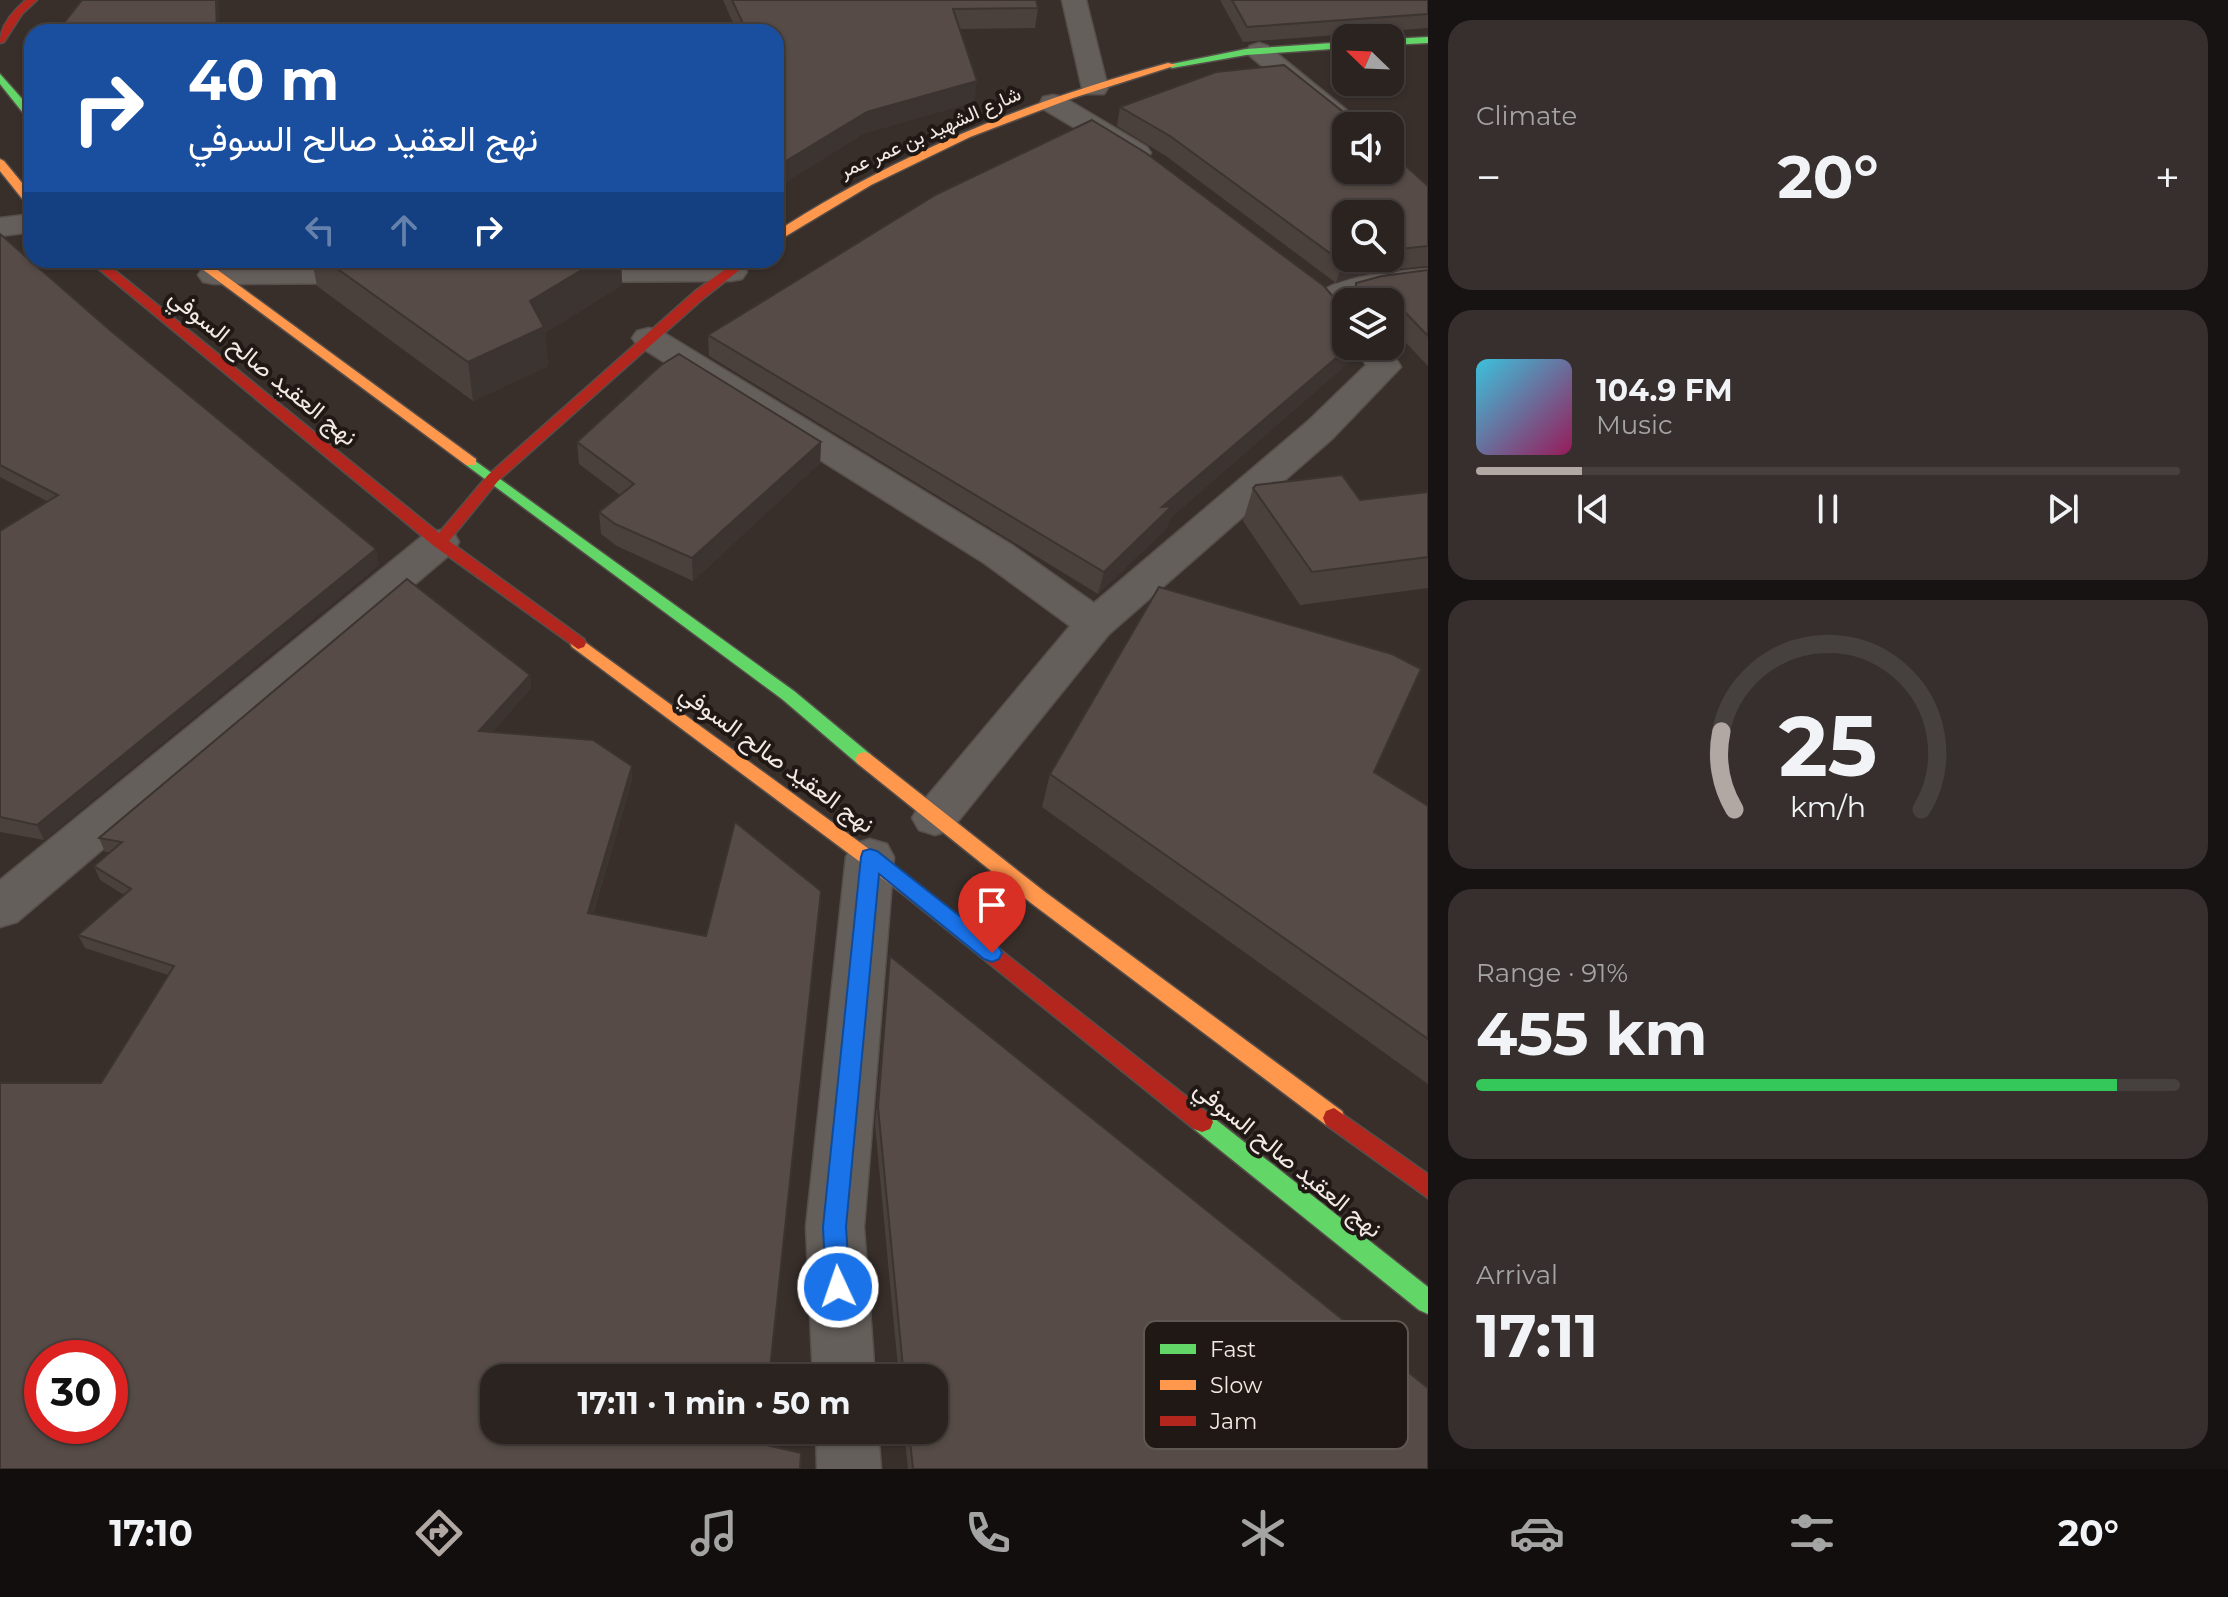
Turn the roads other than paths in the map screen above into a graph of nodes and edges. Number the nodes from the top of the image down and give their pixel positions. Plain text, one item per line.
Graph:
1 (32, 0) edge
2 (1074, 0) edge
3 (0, 40) edge
4 (1428, 40) edge
5 (1404, 41) edge
6 (1332, 46) edge
7 (1259, 51) junction
8 (0, 77) edge
9 (1095, 88) junction
10 (1053, 103) junction
11 (24, 108) edge
12 (1335, 112) edge
13 (0, 163) edge
14 (1154, 164) edge
15 (24, 193) edge
16 (24, 224) edge
17 (0, 227) edge
18 (784, 232) edge
19 (104, 268) edge
20 (206, 268) edge
21 (238, 268) edge
22 (630, 268) edge
23 (736, 268) edge
24 (404, 273) edge
25 (530, 273) edge
26 (1428, 278) edge
27 (1327, 298) edge
28 (649, 338) junction
29 (1380, 360) edge
30 (493, 478) junction
31 (440, 542) junction
32 (1095, 624) junction
33 (935, 818) junction
34 (870, 857) junction
35 (0, 908) edge
36 (1428, 1187) edge
37 (1428, 1302) edge
38 (843, 1364) edge
39 (848, 1444) edge
40 (849, 1469) edge

1 - 3 main road
2 - 9 street
4 - 5 main road
6 - 7 main road, شارع الشهيد بن عمر عمر
7 - 9 main road, شارع الشهيد بن عمر عمر
7 - 12 street
8 - 11 main road
9 - 10 main road, شارع الشهيد بن عمر عمر
10 - 14 street
10 - 18 main road, شارع الشهيد بن عمر عمر
13 - 15 main road
16 - 17 street
19 - 31 main road, نهج العقيد صالح السوفي
20 - 30 main road, نهج العقيد صالح السوفي
21 - 24 street
22 - 25 street
23 - 28 main road
26 - 27 street
28 - 30 main road
28 - 32 street
29 - 32 street
30 - 31 main road
30 - 33 main road, نهج العقيد صالح السوفي
31 - 34 main road, نهج العقيد صالح السوفي
31 - 35 street
32 - 33 street
33 - 36 main road, نهج العقيد صالح السوفي
34 - 37 main road, نهج العقيد صالح السوفي
34 - 38 street
39 - 40 street

